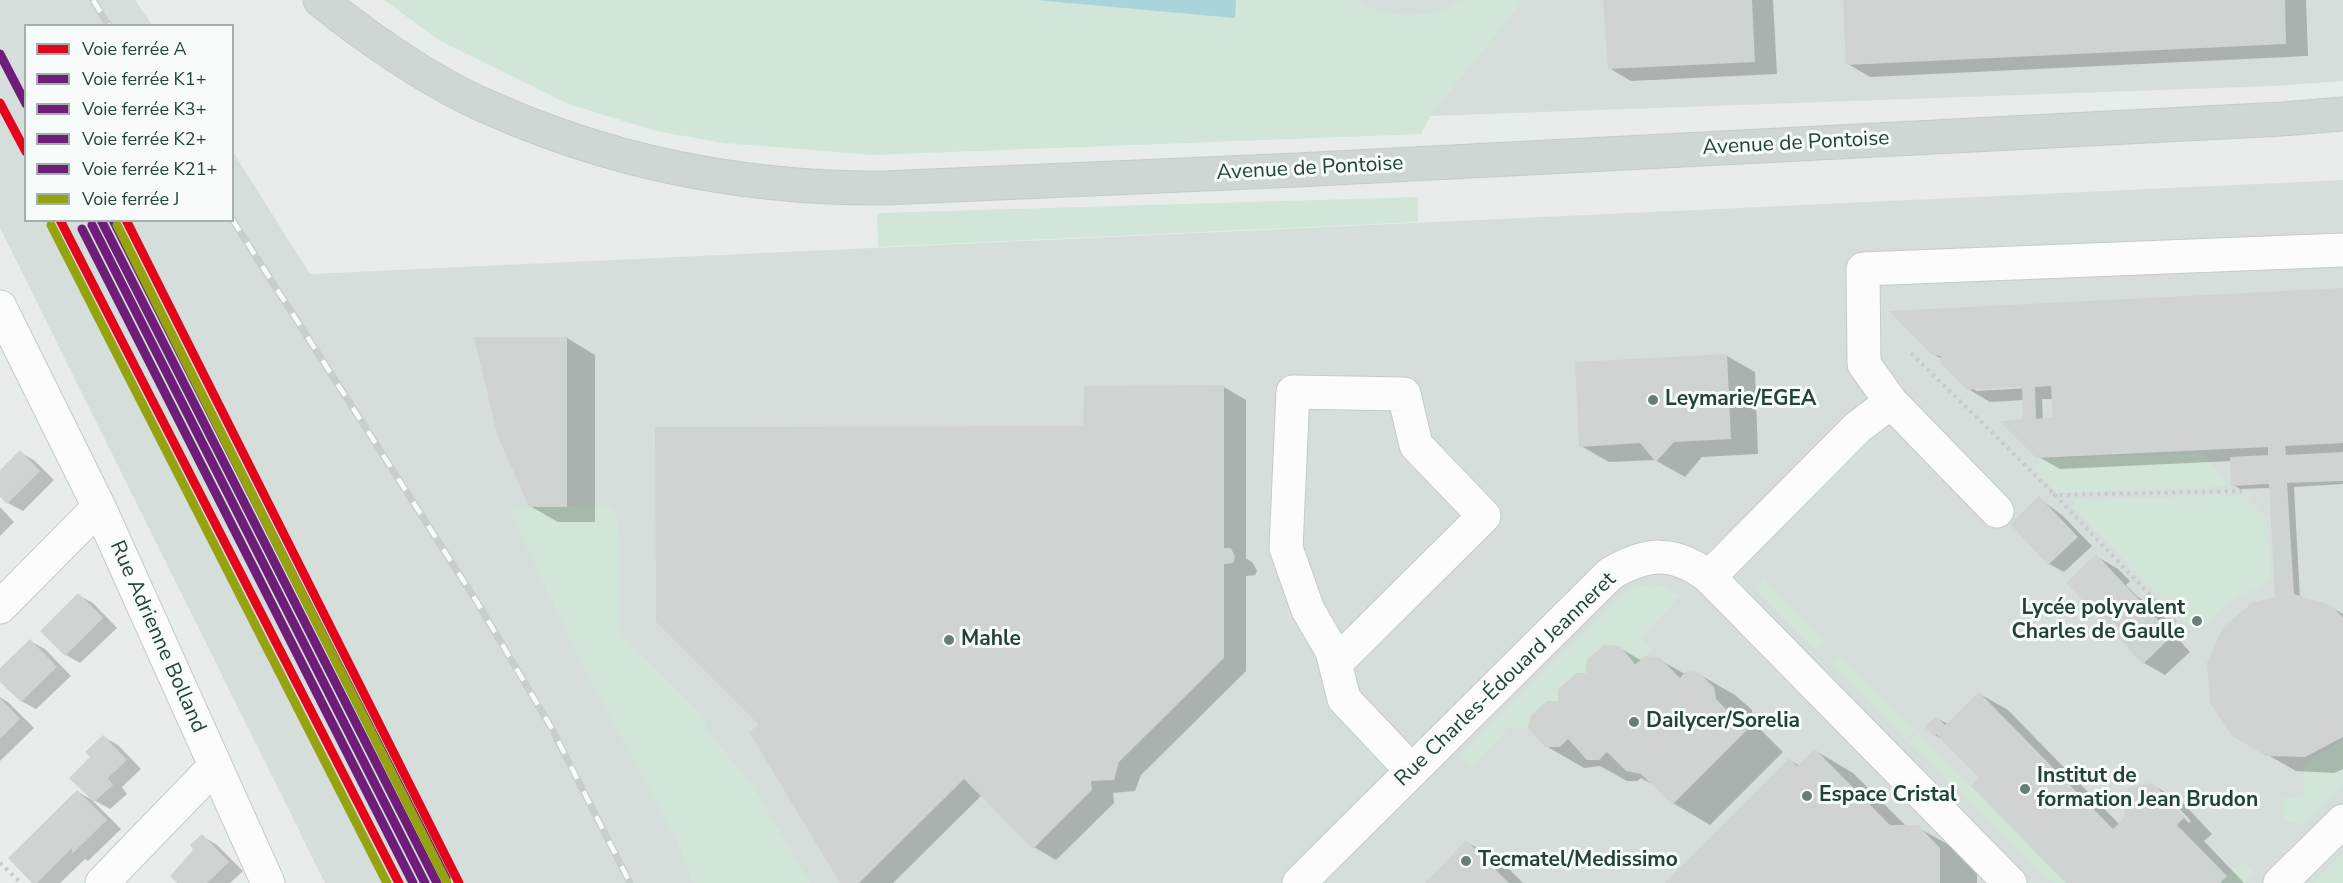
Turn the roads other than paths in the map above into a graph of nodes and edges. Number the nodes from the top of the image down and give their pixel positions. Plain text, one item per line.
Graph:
1 (320, 0) edge
2 (2343, 114) edge
3 (2343, 250) edge
4 (0, 307) edge
5 (1891, 402) junction
6 (99, 507) junction
7 (1997, 511) dead end
8 (1709, 577) junction
9 (0, 607) edge
10 (1335, 664) junction
11 (215, 766) junction
12 (1412, 771) junction
13 (2343, 821) edge
14 (102, 883) edge
15 (268, 883) edge
16 (1299, 883) edge
17 (2010, 883) edge
18 (2280, 883) edge

1 - 2 main road, Avenue de Pontoise
3 - 5 street
4 - 6 street, Rue Adrienne Bolland
5 - 7 street
5 - 8 street
6 - 9 street, Rue Adrienne Bolland
6 - 11 street, Rue Adrienne Bolland
8 - 12 street, Rue Charles-Édouard Jeanneret
8 - 17 street, Rue Charles-Édouard Jeanneret
10 - 10 street
10 - 12 street
11 - 14 street
11 - 15 street, Rue Adrienne Bolland
12 - 16 street, Rue Charles-Édouard Jeanneret
13 - 18 street

